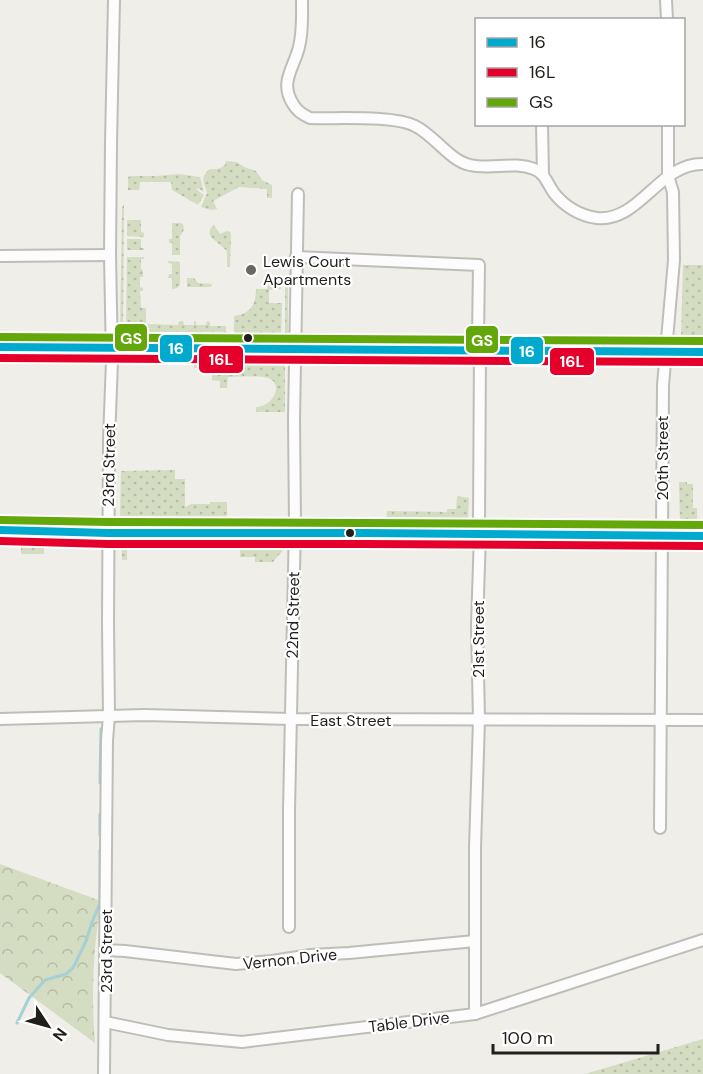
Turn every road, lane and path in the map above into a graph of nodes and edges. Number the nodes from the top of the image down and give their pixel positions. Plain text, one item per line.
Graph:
1 (114, 0) edge
2 (302, 0) edge
3 (666, 0) edge
4 (667, 18) edge
5 (542, 126) edge
6 (668, 126) edge
7 (703, 164) edge
8 (543, 175) junction
9 (668, 176) junction
10 (298, 194) dead end
11 (110, 255) junction
12 (0, 256) edge
13 (296, 257) junction
14 (0, 347) edge
15 (111, 348) junction
16 (296, 348) junction
17 (480, 351) junction
18 (666, 351) junction
19 (703, 352) edge
20 (0, 530) edge
21 (108, 533) junction
22 (294, 533) junction
23 (480, 534) junction
24 (661, 536) junction
25 (703, 536) edge
26 (109, 716) junction
27 (0, 719) edge
28 (290, 719) junction
29 (479, 720) junction
30 (660, 720) junction
31 (703, 720) edge
32 (660, 828) dead end
33 (289, 927) dead end
34 (703, 940) edge
35 (475, 941) junction
36 (106, 950) junction
37 (475, 1014) junction
38 (105, 1022) junction
39 (104, 1074) edge

1 - 11 street, 23rd Street
2 - 8 street
3 - 4 street
5 - 8 street
6 - 9 street, 20th Street
7 - 9 street
8 - 9 street
9 - 18 street, 20th Street
10 - 13 street, 22nd Street
11 - 12 street
11 - 15 street, 23rd Street
13 - 16 street, 22nd Street
13 - 17 street, 21st Street
14 - 15 main road
15 - 16 main road
15 - 21 street, 23rd Street
16 - 17 main road
16 - 22 street, 22nd Street
17 - 18 main road
17 - 23 street, 21st Street
18 - 19 main road
18 - 24 street, 20th Street
20 - 21 main road
21 - 22 main road
21 - 26 street, 23rd Street
22 - 23 main road
22 - 28 street, 22nd Street
23 - 24 main road
23 - 29 street, 21st Street
24 - 25 main road
24 - 30 street, 20th Street
26 - 27 street, East Street
26 - 28 street, East Street
26 - 36 street, 23rd Street
28 - 29 street, East Street
28 - 33 street, 22nd Street
29 - 30 street, East Street
29 - 35 street, 21st Street
30 - 31 street, East Street
30 - 32 street, 20th Street
34 - 37 street, Table Drive
35 - 36 street, Vernon Drive
35 - 37 street, 21st Street
36 - 38 street, 23rd Street
37 - 38 street, Table Drive
38 - 39 street, 23rd Street

